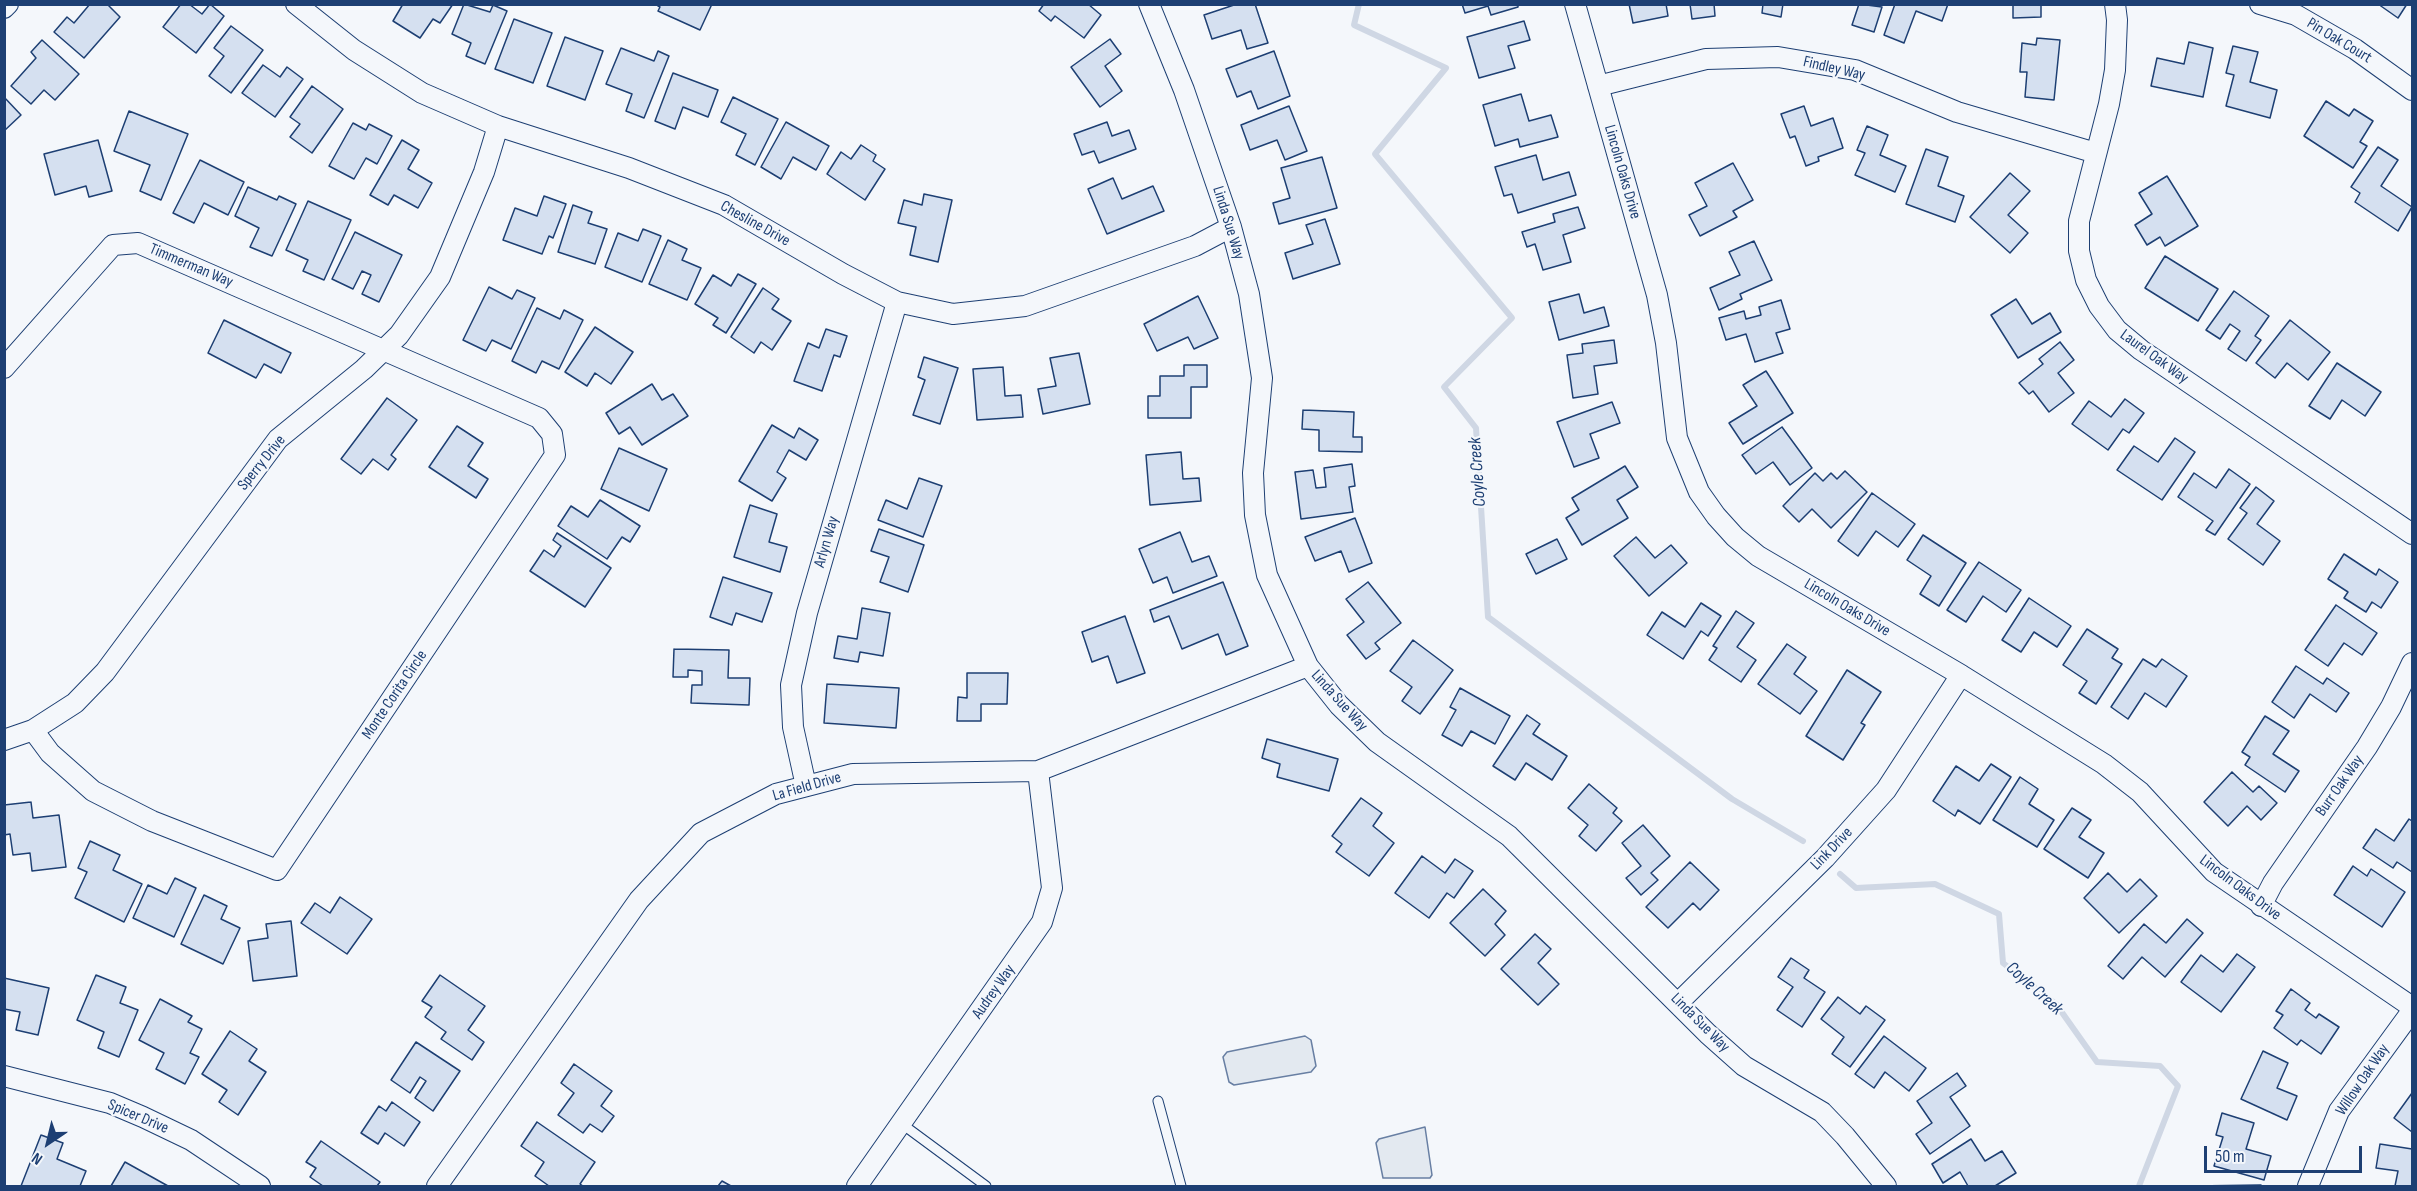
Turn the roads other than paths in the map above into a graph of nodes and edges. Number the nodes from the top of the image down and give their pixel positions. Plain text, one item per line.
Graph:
1 (8, 4) edge
2 (1149, 4) edge
3 (1575, 4) edge
4 (2114, 4) edge
5 (2260, 4) edge
6 (301, 6) edge
7 (4, 8) edge
8 (1598, 86) junction
9 (2412, 90) edge
10 (498, 126) junction
11 (2096, 153) junction
12 (1232, 227) junction
13 (897, 302) junction
14 (385, 350) junction
15 (4, 368) edge
16 (2412, 534) edge
17 (2412, 663) edge
18 (1308, 666) junction
19 (1961, 675) junction
20 (33, 730) junction
21 (4, 740) edge
22 (1038, 771) junction
23 (806, 786) junction
24 (2261, 906) junction
25 (1679, 1002) junction
26 (2412, 1009) edge
27 (4, 1076) edge
28 (1158, 1101) dead end
29 (902, 1124) junction
30 (260, 1186) edge
31 (437, 1186) edge
32 (858, 1186) edge
33 (986, 1186) edge
34 (1181, 1186) edge
35 (1886, 1186) edge
36 (2308, 1186) edge

1 - 7 street
2 - 12 street, Linda Sue Way
3 - 8 street, Lincoln Oaks Drive
4 - 11 street, Laurel Oak Way
5 - 9 street, Pin Oak Court
6 - 10 street, Chesline Drive
8 - 11 street, Findley Way
8 - 19 street, Lincoln Oaks Drive
10 - 13 street, Chesline Drive
10 - 14 street, Sperry Drive
11 - 16 street, Laurel Oak Way
12 - 13 street, Chesline Drive
12 - 18 street, Linda Sue Way
13 - 23 street, Arlyn Way
14 - 15 street, Timmerman Way
14 - 20 street, Sperry Drive
14 - 20 street, Monte Corita Circle
17 - 24 street, Burr Oak Way
18 - 22 street, La Field Drive
18 - 25 street, Linda Sue Way
19 - 24 street, Lincoln Oaks Drive
19 - 25 street, Link Drive
20 - 21 street, Sperry Drive
22 - 23 street, La Field Drive
22 - 29 street, Audrey Way
23 - 31 street, La Field Drive
24 - 26 street, Lincoln Oaks Drive
25 - 35 street, Linda Sue Way
26 - 36 street, Willow Oak Way
27 - 30 street, Spicer Drive
28 - 34 lane
29 - 32 street, Audrey Way
29 - 33 lane

